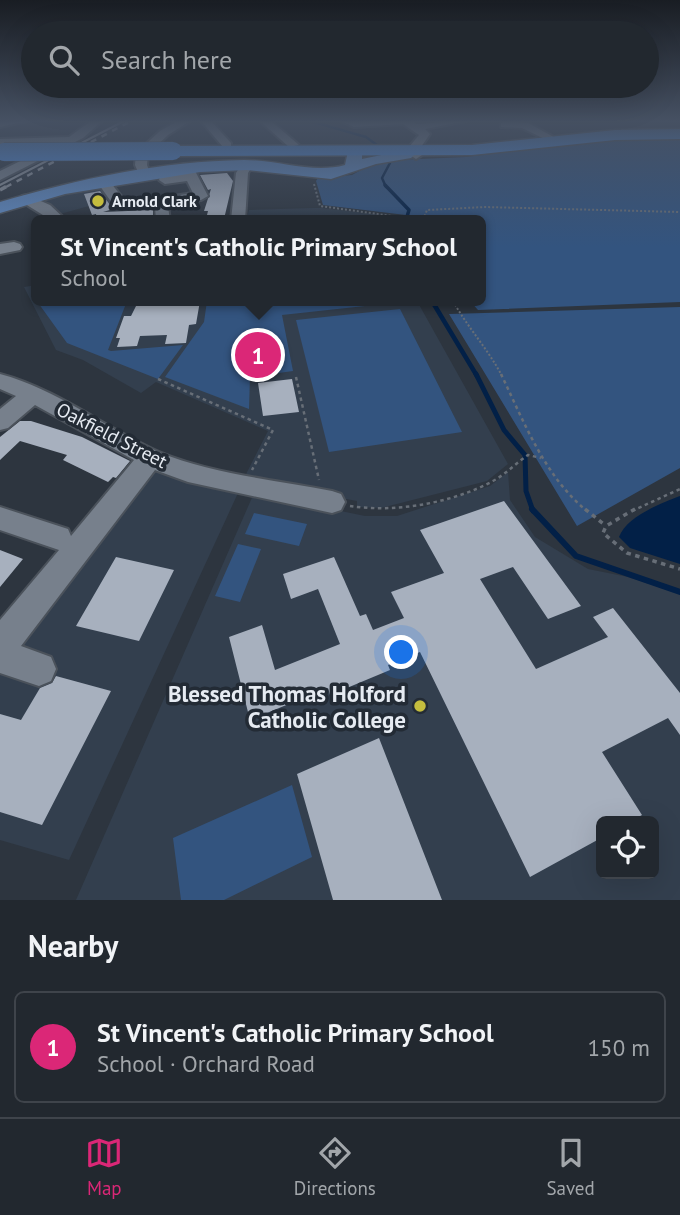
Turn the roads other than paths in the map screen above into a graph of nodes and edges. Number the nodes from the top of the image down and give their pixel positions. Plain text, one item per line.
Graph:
1 (138, 163) edge
2 (156, 163) edge
3 (348, 163) edge
4 (247, 165) junction
5 (191, 172) junction
6 (165, 180) dead end
7 (103, 182) junction
8 (241, 196) junction
9 (226, 197) dead end
10 (27, 199) junction
11 (179, 199) dead end
12 (0, 208) edge
13 (53, 215) edge
14 (163, 215) edge
15 (239, 215) edge
16 (0, 381) edge
17 (32, 395) junction
18 (0, 422) edge
19 (149, 458) junction
20 (328, 501) road end
21 (4, 524) edge
22 (58, 538) dead end
23 (0, 646) edge
24 (0, 656) edge
25 (39, 669) dead end

1 - 7 main road
2 - 5 main road
3 - 4 main road
4 - 5 main road
4 - 8 street
5 - 6 street
5 - 11 street
7 - 10 main road
7 - 14 street
8 - 9 street
8 - 15 street
10 - 12 main road
10 - 13 street
16 - 17 street, Oakfield Street
17 - 18 street
17 - 19 street, Oakfield Street
19 - 20 street, Oakfield Street
19 - 23 street
21 - 22 street
24 - 25 street

